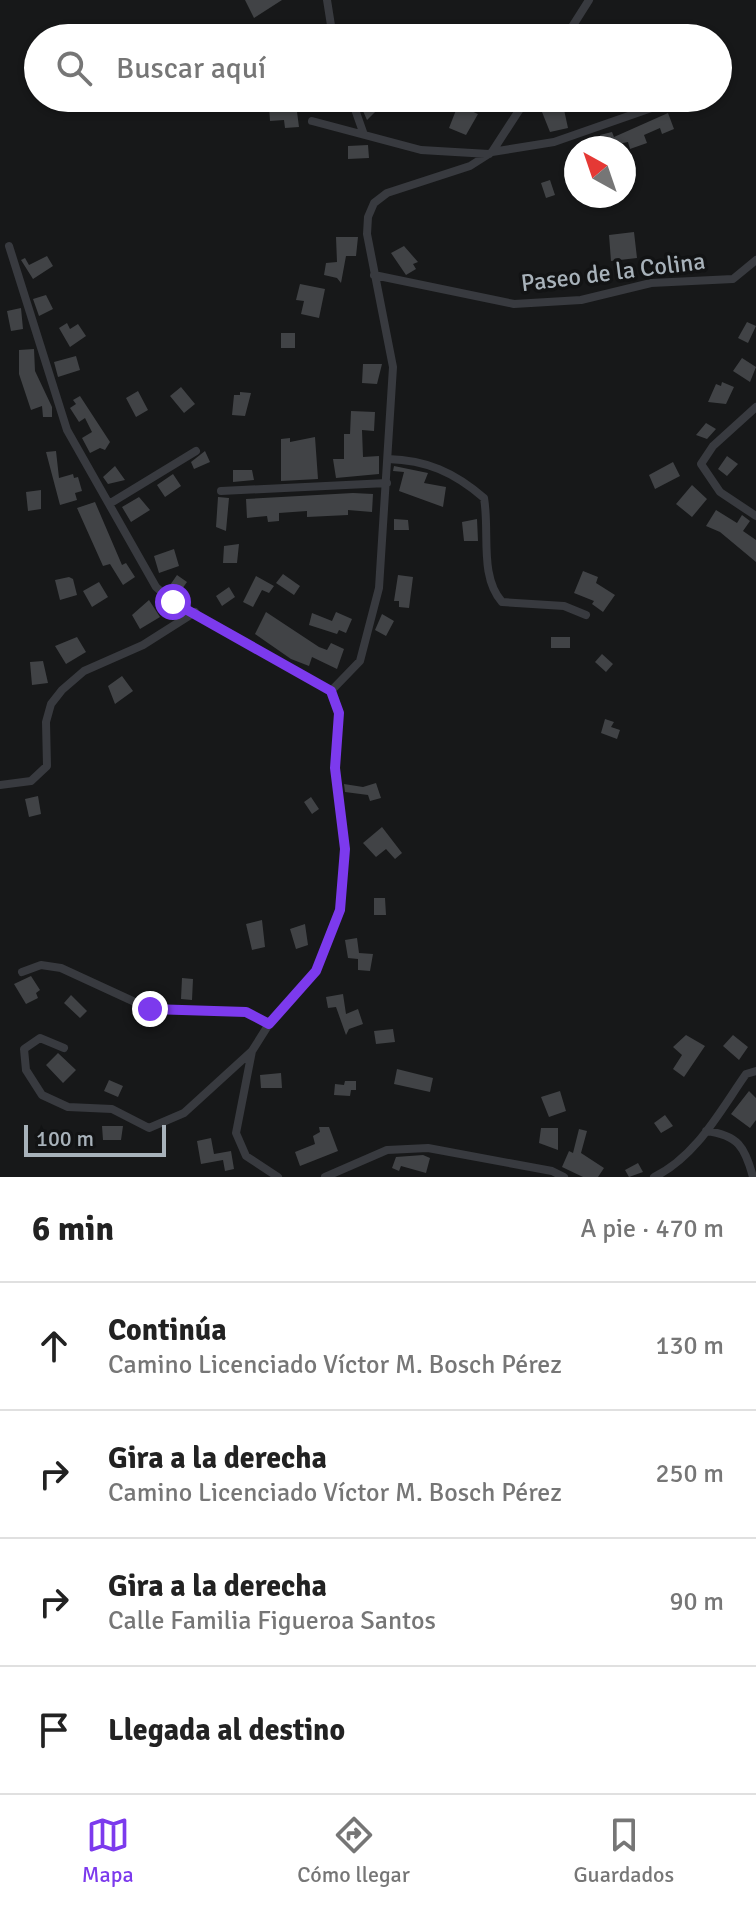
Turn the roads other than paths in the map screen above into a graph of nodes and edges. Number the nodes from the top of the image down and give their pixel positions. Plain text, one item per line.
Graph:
1 (327, 0) edge
2 (589, 0) edge
3 (331, 24) edge
4 (574, 24) edge
5 (356, 112) edge
6 (518, 112) edge
7 (640, 112) edge
8 (312, 121) dead end
9 (363, 132) junction
10 (491, 153) junction
11 (9, 246) dead end
12 (756, 260) edge
13 (374, 275) junction
14 (756, 407) edge
15 (196, 451) dead end
16 (388, 459) junction
17 (387, 483) junction
18 (221, 491) dead end
19 (109, 504) junction
20 (756, 516) edge
21 (195, 612) junction
22 (586, 615) dead end
23 (331, 691) junction
24 (0, 785) edge
25 (22, 972) dead end
26 (269, 1024) junction
27 (64, 1048) dead end
28 (252, 1051) junction
29 (756, 1071) edge
30 (706, 1131) junction
31 (278, 1177) edge
32 (325, 1177) edge
33 (564, 1177) edge
34 (654, 1177) edge
35 (753, 1177) edge

1 - 3 street
2 - 4 street
5 - 9 street
6 - 10 street
7 - 10 street
8 - 9 street
9 - 10 street
10 - 13 street
11 - 19 street
12 - 13 street, Paseo de la Colina
13 - 16 street
14 - 20 street
15 - 19 street
16 - 17 street
16 - 22 street
17 - 18 street
17 - 23 street
19 - 21 street
21 - 23 street
21 - 24 street
23 - 26 street
25 - 26 street
26 - 28 street
27 - 28 street
28 - 31 street
29 - 30 street
30 - 34 street
30 - 35 street
32 - 33 street

